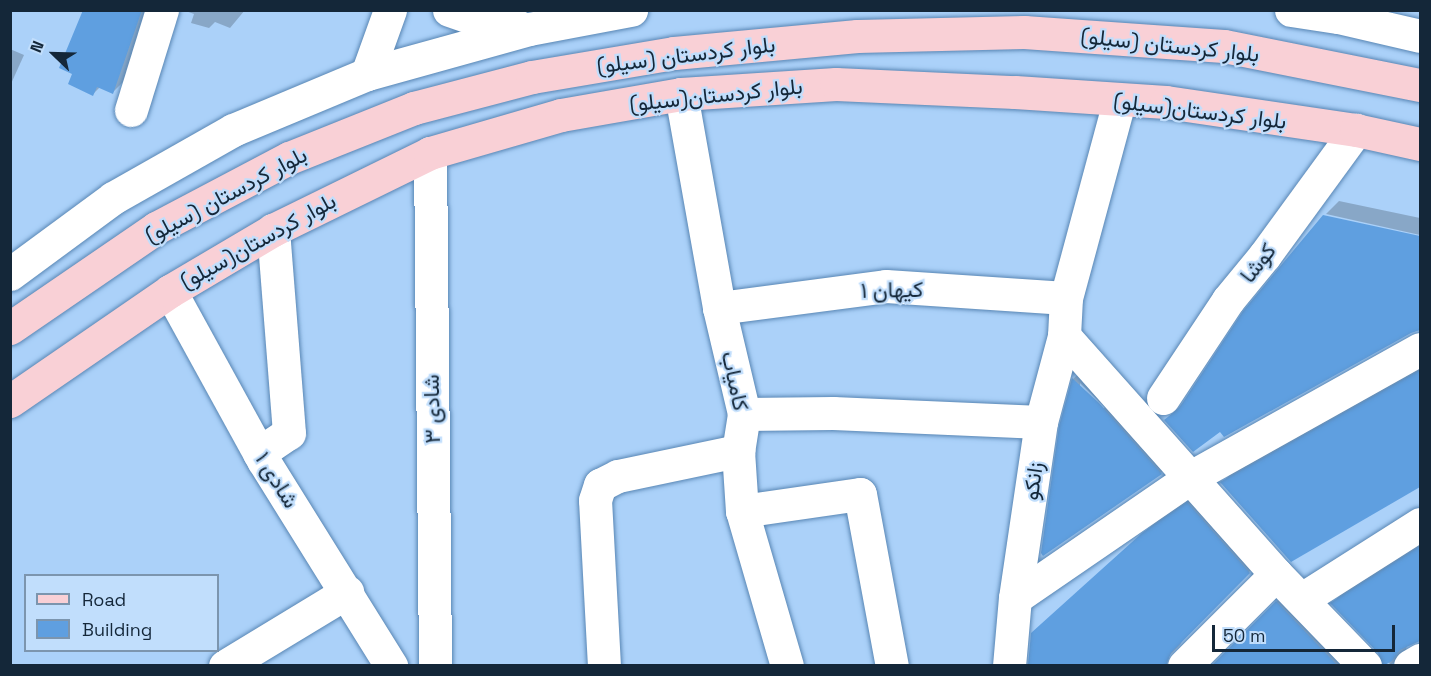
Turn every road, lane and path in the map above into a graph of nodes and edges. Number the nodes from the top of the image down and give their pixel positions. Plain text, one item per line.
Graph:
1 (162, 10) edge
2 (390, 10) edge
3 (449, 10) edge
4 (631, 10) edge
5 (1291, 10) edge
6 (529, 29) junction
7 (1420, 36) edge
8 (367, 74) junction
9 (1420, 85) edge
10 (681, 94) junction
11 (1119, 101) junction
12 (131, 110) dead end
13 (1356, 130) junction
14 (1420, 144) edge
15 (430, 153) junction
16 (273, 230) junction
17 (10, 274) edge
18 (170, 291) junction
19 (1065, 298) junction
20 (719, 308) junction
21 (10, 328) edge
22 (1064, 336) junction
23 (1420, 350) edge
24 (1163, 398) dead end
25 (10, 401) edge
26 (744, 414) junction
27 (1041, 422) junction
28 (738, 451) junction
29 (259, 453) junction
30 (1191, 477) junction
31 (742, 511) junction
32 (1420, 524) edge
33 (1276, 574) junction
34 (347, 592) junction
35 (1015, 598) junction
36 (1302, 599) junction
37 (1420, 660) edge
38 (225, 666) edge
39 (391, 666) edge
40 (435, 666) edge
41 (604, 666) edge
42 (787, 666) edge
43 (892, 666) edge
44 (1009, 666) edge
45 (1184, 666) edge
46 (1365, 666) edge
47 (1410, 666) edge

1 - 12 street
2 - 8 street
3 - 6 street
4 - 6 street
5 - 7 street
6 - 8 street
8 - 17 street
9 - 21 main road, بلوار کردستان (سیلو)
10 - 11 main road, بلوار کردستان(سیلو)
10 - 15 main road, بلوار کردستان(سیلو)
10 - 20 street, کامیاب
11 - 13 main road, بلوار کردستان(سیلو)
11 - 19 street, زانکو
13 - 14 main road, بلوار کردستان(سیلو)
13 - 24 street, کوشا
15 - 16 main road, بلوار کردستان(سیلو)
15 - 40 street, شادی ۳
16 - 18 main road, بلوار کردستان(سیلو)
16 - 29 street
18 - 25 main road, بلوار کردستان(سیلو)
18 - 29 street, شادی ۱
19 - 20 street, کیهان ۱
19 - 22 street, زانکو
20 - 26 street, کامیاب
22 - 27 street, زانکو
22 - 30 street
23 - 30 street
26 - 27 street
26 - 28 street, کامیاب
27 - 35 street, زانکو
28 - 31 street, کامیاب
28 - 41 street
29 - 34 street, شادی ۱
30 - 33 street
30 - 35 street
31 - 42 street, کامیاب
31 - 43 street
32 - 36 street
33 - 36 street
33 - 45 street
34 - 38 street
34 - 39 street, شادی ۱
35 - 44 street, زانکو
36 - 46 street
37 - 47 street

